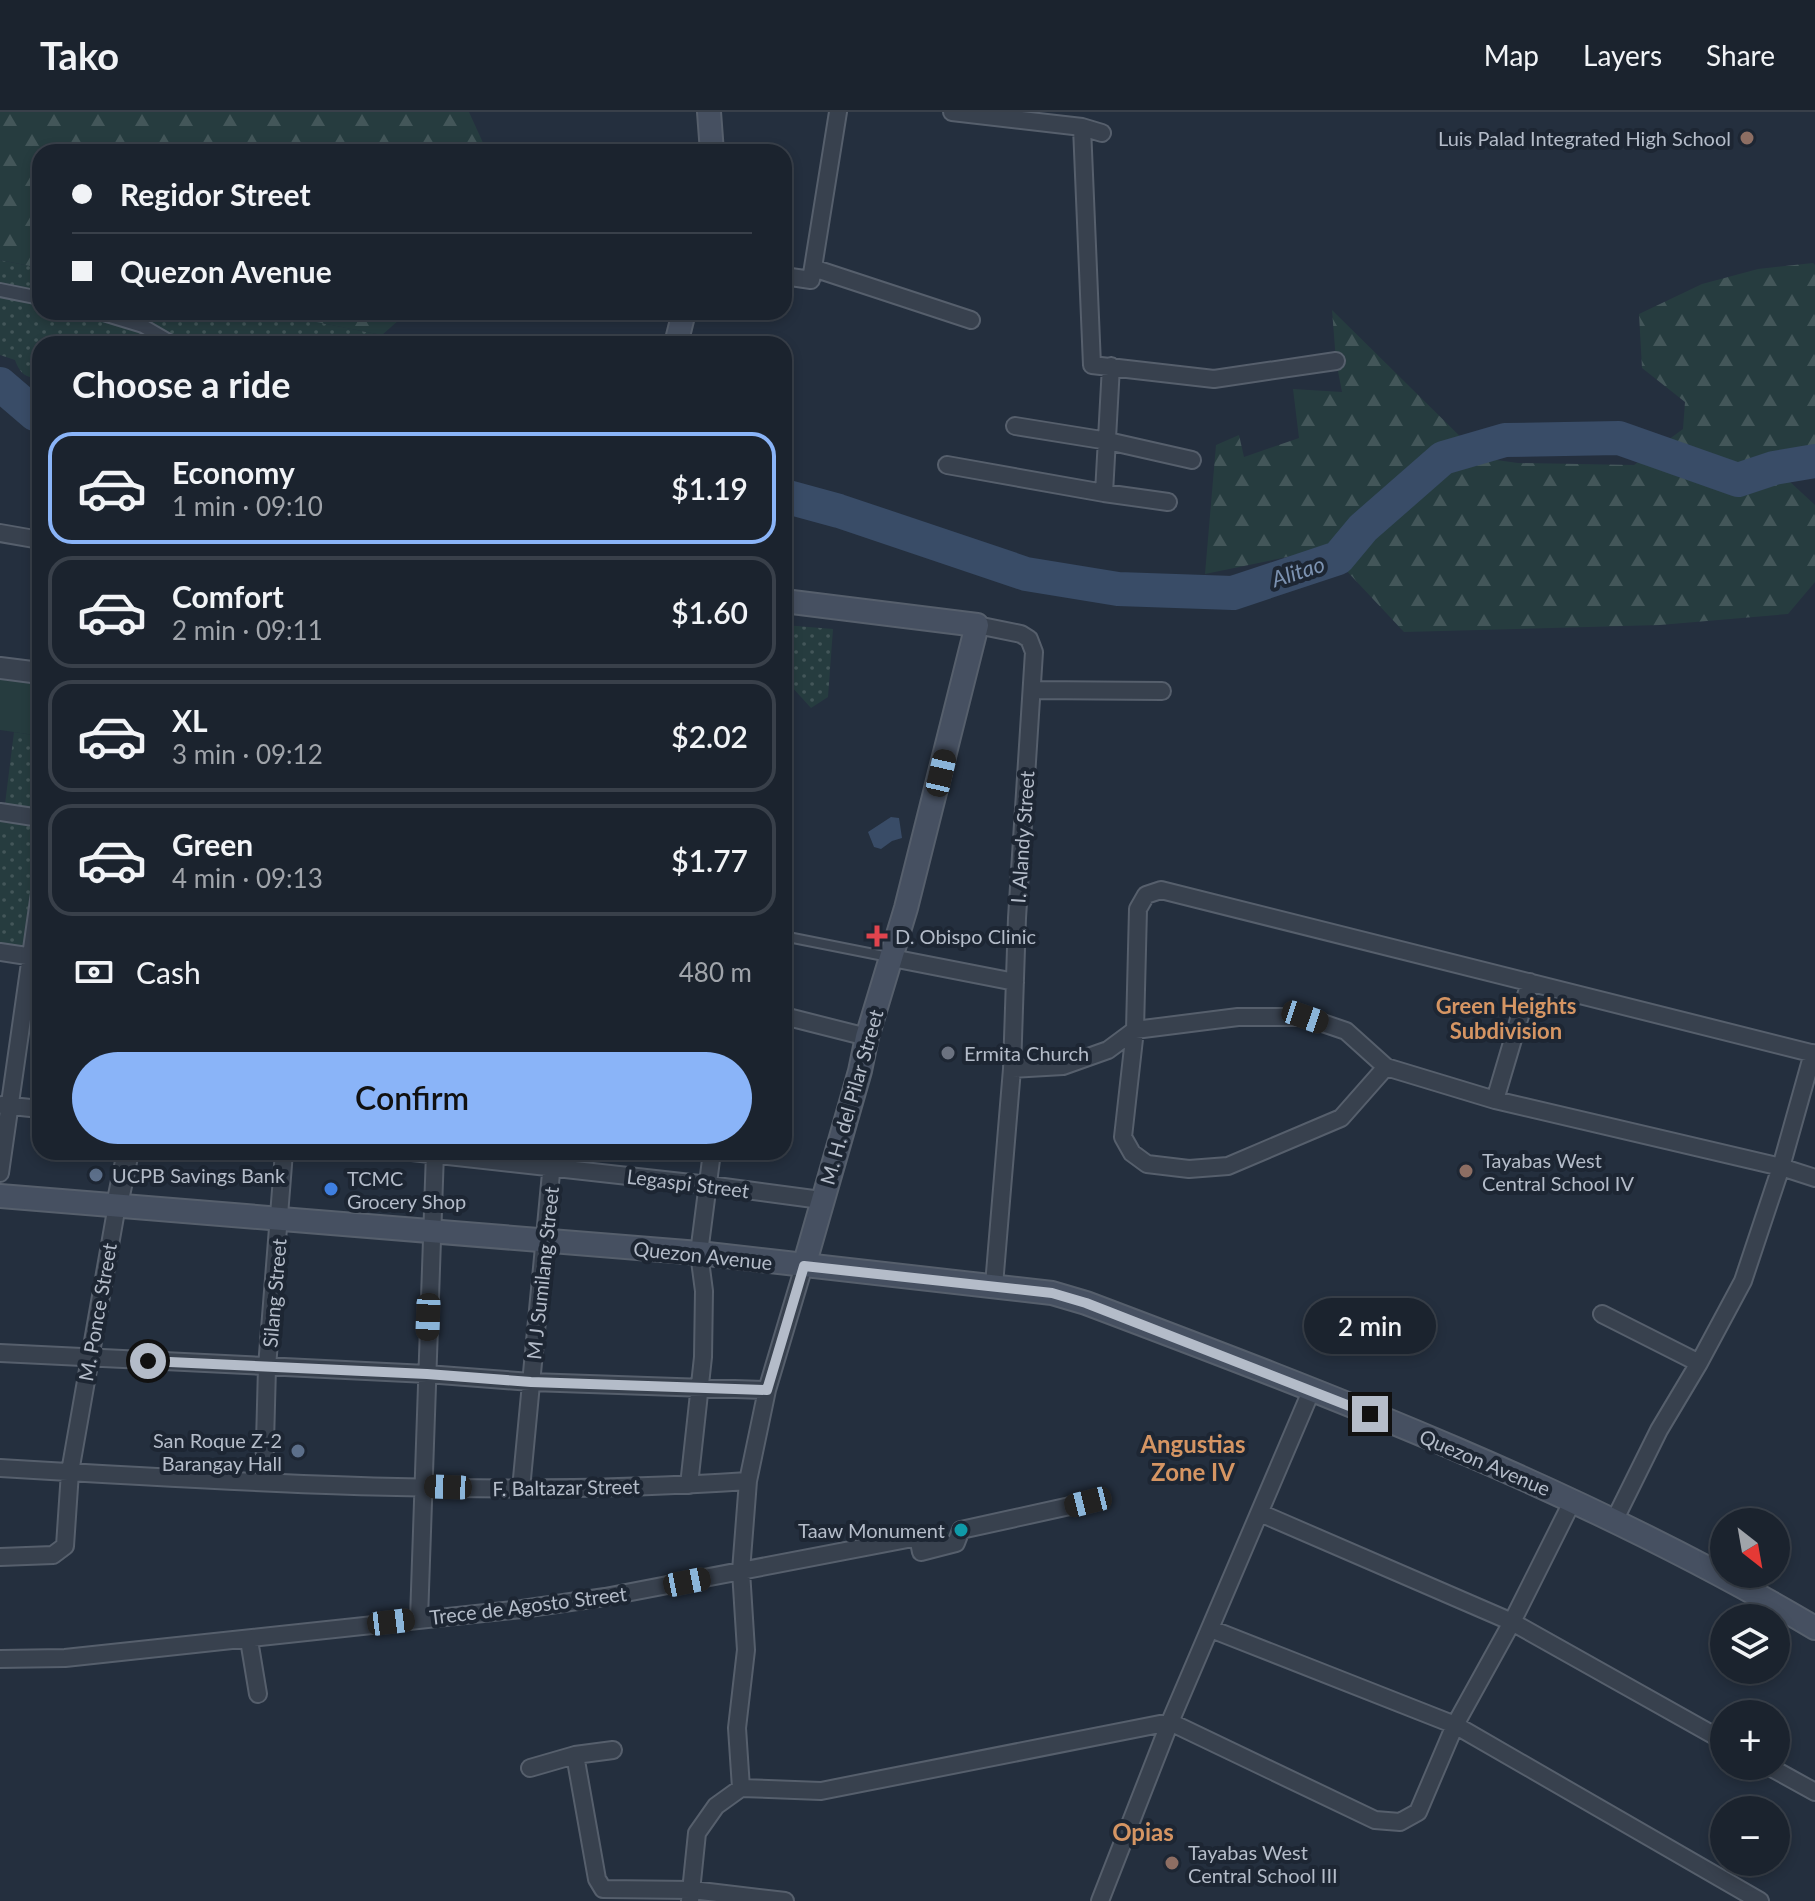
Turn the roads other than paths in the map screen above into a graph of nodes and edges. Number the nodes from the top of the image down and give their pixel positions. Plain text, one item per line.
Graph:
1 (709, 112) edge
2 (838, 112) edge
3 (963, 113) edge
4 (1082, 127) junction
5 (1102, 133) dead end
6 (711, 144) edge
7 (813, 268) junction
8 (792, 277) edge
9 (0, 290) edge
10 (32, 296) edge
11 (123, 320) edge
12 (971, 320) dead end
13 (160, 336) edge
14 (1336, 361) dead end
15 (1111, 366) junction
16 (1015, 426) dead end
17 (1108, 441) junction
18 (1192, 460) dead end
19 (947, 465) dead end
20 (1104, 493) junction
21 (1168, 502) dead end
22 (0, 533) edge
23 (32, 539) edge
24 (792, 602) edge
25 (977, 625) junction
26 (0, 668) edge
27 (32, 672) edge
28 (1033, 690) junction
29 (1162, 691) dead end
30 (0, 812) edge
31 (32, 817) edge
32 (792, 938) edge
33 (0, 952) edge
34 (32, 956) edge
35 (892, 958) junction
36 (32, 976) edge
37 (1015, 982) junction
38 (1530, 982) junction
39 (792, 1018) edge
40 (1135, 1030) junction
41 (867, 1037) junction
42 (1814, 1053) edge
43 (1386, 1067) junction
44 (1012, 1069) junction
45 (1495, 1100) junction
46 (5, 1105) edge
47 (32, 1108) edge
48 (126, 1160) edge
49 (284, 1160) edge
50 (435, 1160) edge
51 (553, 1160) edge
52 (559, 1160) edge
53 (711, 1160) edge
54 (1781, 1167) junction
55 (0, 1173) edge
56 (1815, 1178) edge
57 (709, 1185) junction
58 (0, 1196) edge
59 (821, 1200) junction
60 (117, 1205) junction
61 (280, 1218) junction
62 (431, 1231) junction
63 (546, 1241) junction
64 (699, 1253) junction
65 (804, 1266) junction
66 (994, 1285) junction
67 (1602, 1314) dead end
68 (0, 1353) edge
69 (89, 1358) junction
70 (1699, 1363) junction
71 (267, 1367) junction
72 (427, 1374) junction
73 (531, 1382) junction
74 (701, 1388) junction
75 (1312, 1389) junction
76 (767, 1390) junction
77 (0, 1468) edge
78 (70, 1472) junction
79 (264, 1481) junction
80 (748, 1481) junction
81 (689, 1485) junction
82 (423, 1486) junction
83 (521, 1489) junction
84 (1573, 1500) junction
85 (1088, 1502) dead end
86 (1260, 1513) junction
87 (1614, 1521) junction
88 (0, 1557) edge
89 (741, 1571) junction
90 (419, 1619) junction
91 (1512, 1622) junction
92 (1815, 1628) edge
93 (1211, 1629) junction
94 (249, 1640) junction
95 (0, 1659) edge
96 (258, 1694) dead end
97 (1170, 1722) junction
98 (1455, 1725) junction
99 (1710, 1733) edge
100 (613, 1750) dead end
101 (575, 1755) junction
102 (530, 1768) dead end
103 (1790, 1778) edge
104 (741, 1788) junction
105 (1815, 1792) edge
106 (691, 1896) edge
107 (785, 1901) edge
108 (1100, 1901) edge
109 (1760, 1901) edge

1 - 6 main road
2 - 7 street
3 - 4 street
4 - 5 street
4 - 15 street
7 - 8 street
7 - 12 street
9 - 10 street
11 - 13 street
14 - 15 street
15 - 17 street
16 - 17 street
17 - 18 street
17 - 20 street
19 - 20 street
20 - 21 street
22 - 23 street
24 - 25 main road
25 - 28 street, I. Alandy Street
25 - 35 main road, M. H. del Pilar Street
26 - 27 street
28 - 29 street
28 - 37 street, I. Alandy Street
30 - 31 street
32 - 35 lane
33 - 34 street
35 - 37 street
35 - 41 main road, M. H. del Pilar Street
36 - 46 street
37 - 44 street, I. Alandy Street
38 - 40 street
38 - 42 street
38 - 45 street
39 - 41 street
40 - 43 street
40 - 43 street
40 - 44 street
41 - 59 main road, M. H. del Pilar Street
42 - 54 street
43 - 45 street
44 - 66 street, I. Alandy Street
45 - 54 street
46 - 47 street
46 - 55 street
48 - 60 street, M. Ponce Street
49 - 61 street, Silang Street
50 - 62 street
51 - 63 street, M J Sumilang Street
52 - 57 street, Legaspi Street
53 - 57 street
54 - 56 street
54 - 70 street
57 - 59 street, Legaspi Street
57 - 64 street
58 - 60 main road, Quezon Avenue
59 - 65 main road, M. H. del Pilar Street
60 - 61 main road, Quezon Avenue
60 - 69 street, M. Ponce Street
61 - 62 main road, Quezon Avenue
61 - 71 street, Silang Street
62 - 63 main road, Quezon Avenue
62 - 72 street
63 - 64 main road, Quezon Avenue
63 - 73 street, M J Sumilang Street
64 - 65 main road, Quezon Avenue
64 - 74 street
65 - 66 main road, Quezon Avenue
65 - 76 street, M. H. del Pilar Street
66 - 75 main road, Quezon Avenue
67 - 70 street
68 - 69 street
69 - 71 street
69 - 78 street, M. Ponce Street
70 - 87 street
71 - 72 street
71 - 79 street, Silang Street
72 - 73 street
72 - 82 street
73 - 74 street
73 - 83 street, M J Sumilang Street
74 - 76 street
74 - 81 street
75 - 84 main road, Quezon Avenue
75 - 86 street
76 - 80 street, M. H. del Pilar Street
77 - 78 street, F. Baltazar Street
78 - 79 street, F. Baltazar Street
78 - 88 street, M. Ponce Street
79 - 82 street, F. Baltazar Street
80 - 81 street, F. Baltazar Street
80 - 89 street, M. H. del Pilar Street
81 - 83 street, F. Baltazar Street
82 - 83 street, F. Baltazar Street
82 - 90 street
84 - 87 main road, Quezon Avenue
84 - 91 street
85 - 89 street, Trece de Agosto Street
86 - 91 street
86 - 93 street
87 - 92 main road, Quezon Avenue
89 - 90 street, Trece de Agosto Street
89 - 104 street, M. H. del Pilar Street
90 - 94 street, Trece de Agosto Street
91 - 98 street
91 - 99 street
93 - 97 street
93 - 98 street
94 - 95 street, Trece de Agosto Street
94 - 96 street
97 - 98 street
97 - 104 street
97 - 108 street
98 - 109 street
100 - 101 street
101 - 102 street
101 - 106 street
103 - 105 street
104 - 106 street
106 - 107 street

